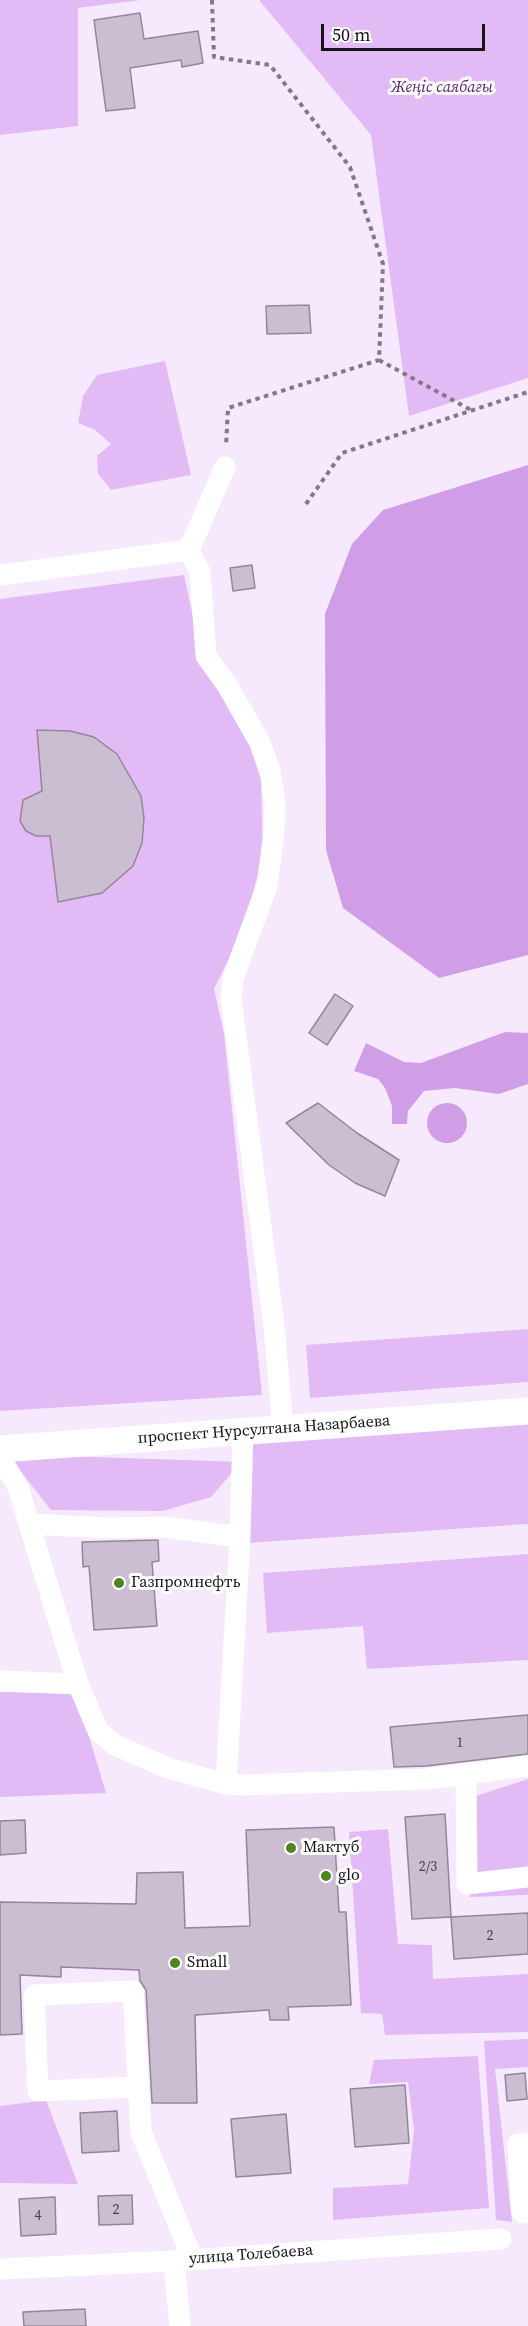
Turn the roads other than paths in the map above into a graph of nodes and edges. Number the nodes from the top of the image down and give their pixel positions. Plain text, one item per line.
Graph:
1 (225, 467) road end
2 (189, 550) junction
3 (0, 575) edge
4 (528, 1411) edge
5 (283, 1428) junction
6 (243, 1432) junction
7 (0, 1449) edge
8 (0, 1457) edge
9 (29, 1524) junction
10 (240, 1537) junction
11 (0, 1681) edge
12 (78, 1684) junction
13 (528, 1766) edge
14 (466, 1775) junction
15 (226, 1784) junction
16 (528, 1877) edge
17 (138, 2087) junction
18 (528, 2144) edge
19 (528, 2212) edge
20 (501, 2239) dead end
21 (183, 2260) junction
22 (0, 2269) edge
23 (180, 2326) edge

1 - 2 street
2 - 3 street
2 - 5 street
4 - 5 main road, проспект Нурсултана Назарбаева
5 - 6 main road, проспект Нурсултана Назарбаева
6 - 7 main road, проспект Нурсултана Назарбаева
6 - 10 street
8 - 9 street
9 - 10 street
9 - 12 street
10 - 15 street
11 - 12 street
12 - 15 street
13 - 14 street
14 - 15 street
14 - 16 street
17 - 17 street
17 - 21 street
18 - 19 street
20 - 21 street, улица Толебаева
21 - 22 street, улица Толебаева
21 - 23 street

